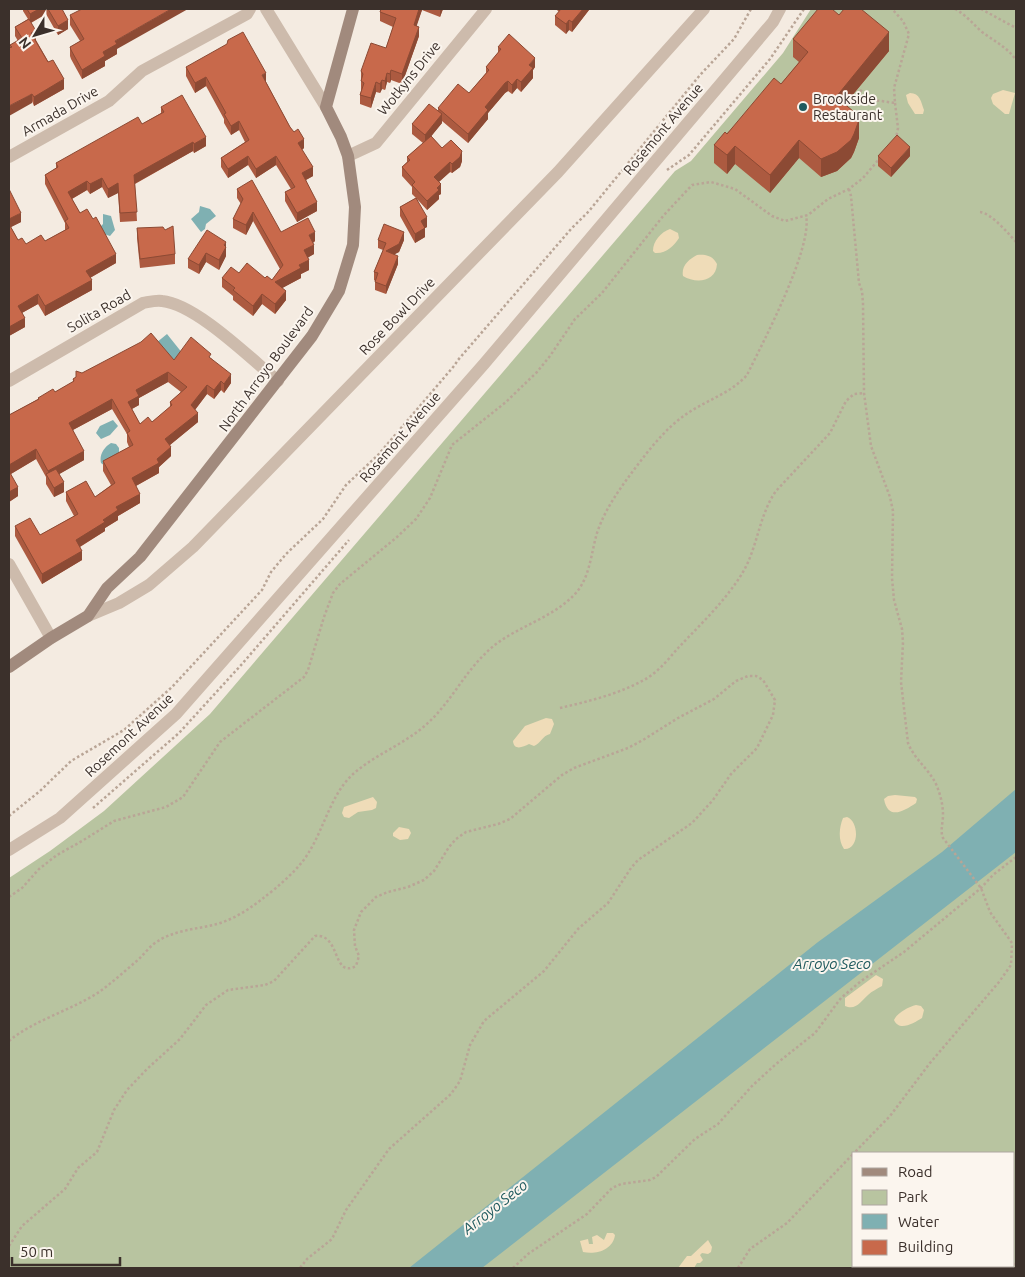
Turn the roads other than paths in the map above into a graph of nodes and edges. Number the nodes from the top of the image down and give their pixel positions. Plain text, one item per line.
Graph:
1 (250, 9) edge
2 (266, 9) edge
3 (353, 9) edge
4 (486, 9) edge
5 (704, 9) edge
6 (780, 9) edge
7 (326, 107) junction
8 (348, 156) junction
9 (9, 157) edge
10 (9, 381) edge
11 (278, 381) junction
12 (9, 564) edge
13 (88, 616) junction
14 (51, 638) junction
15 (9, 667) edge
16 (9, 850) edge

1 - 9 street, Armada Drive
2 - 7 street
3 - 7 street
4 - 8 street, Wotkyns Drive
5 - 13 street, Rose Bowl Drive
6 - 16 street, Rosemont Avenue
7 - 8 street, North Arroyo Boulevard
8 - 11 street, North Arroyo Boulevard
10 - 11 street, Solita Road
11 - 13 street, North Arroyo Boulevard
12 - 14 street
13 - 14 street, North Arroyo Boulevard
14 - 15 street, North Arroyo Boulevard

